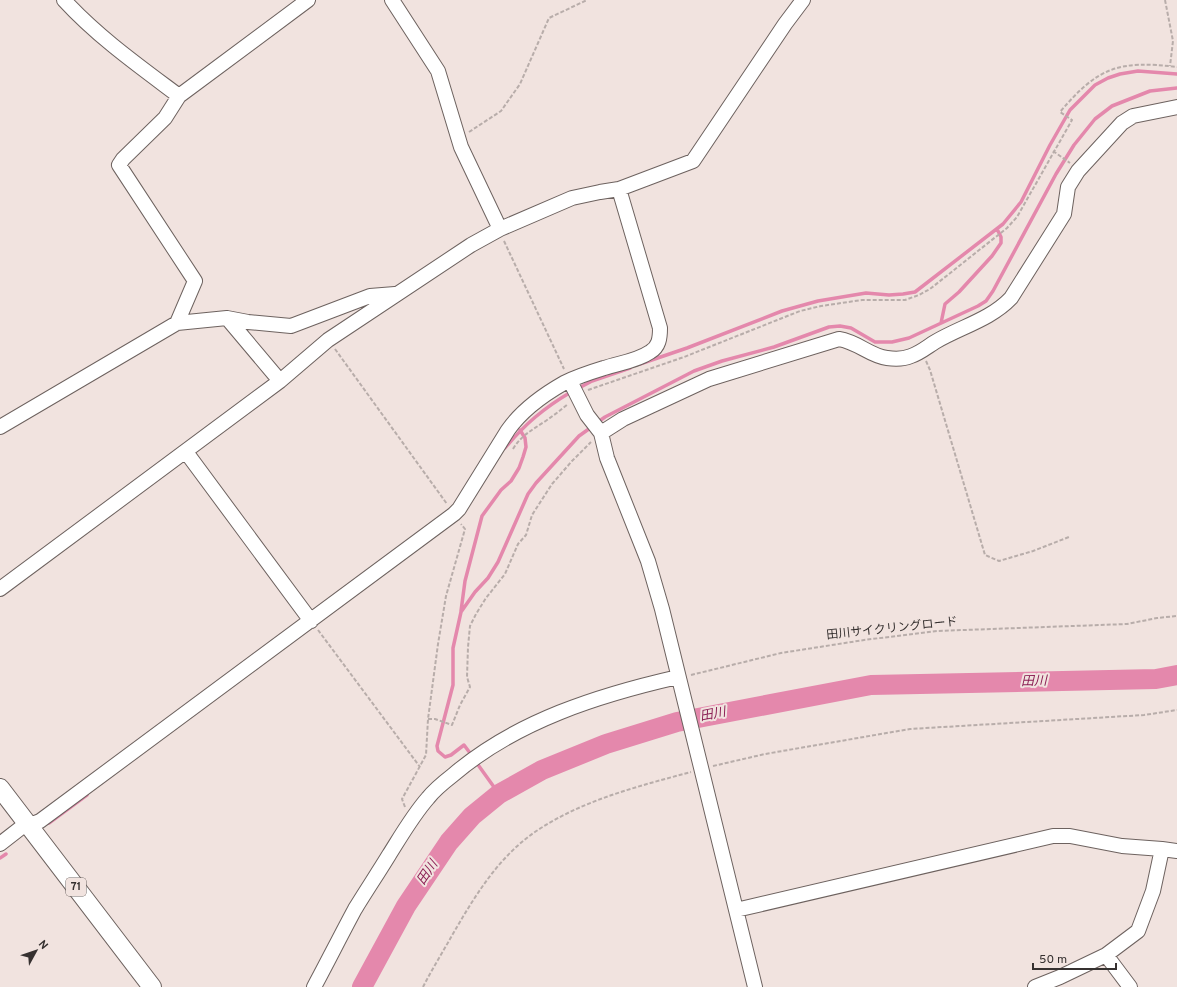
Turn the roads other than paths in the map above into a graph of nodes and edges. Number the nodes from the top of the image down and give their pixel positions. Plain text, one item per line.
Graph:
1 (64, 0) edge
2 (308, 0) edge
3 (392, 0) edge
4 (803, 0) edge
5 (179, 96) junction
6 (1177, 107) edge
7 (619, 189) junction
8 (500, 229) junction
9 (397, 294) junction
10 (227, 318) junction
11 (177, 323) junction
12 (280, 381) junction
13 (574, 390) junction
14 (0, 427) edge
15 (601, 433) junction
16 (186, 452) junction
17 (0, 589) edge
18 (311, 621) junction
19 (683, 678) junction
20 (0, 788) edge
21 (27, 823) junction
22 (0, 844) edge
23 (1162, 849) junction
24 (1177, 851) edge
25 (736, 910) junction
26 (1106, 955) junction
27 (152, 987) edge
28 (314, 987) edge
29 (755, 987) edge
30 (1035, 987) edge
31 (1130, 987) edge

1 - 5 street
2 - 5 street
3 - 8 street
4 - 7 street
5 - 11 street
6 - 15 street
7 - 8 street
7 - 13 street
8 - 9 street
9 - 10 street
9 - 12 street
10 - 11 street
10 - 12 street
11 - 14 street
12 - 16 street
13 - 15 street
13 - 18 street
15 - 19 street
16 - 17 street
16 - 18 street
18 - 21 street
19 - 25 street
19 - 28 street
20 - 21 main road, 71
21 - 22 street
21 - 27 main road, 71
23 - 24 street
23 - 25 street
23 - 26 street
25 - 29 street
26 - 30 street
26 - 31 street

